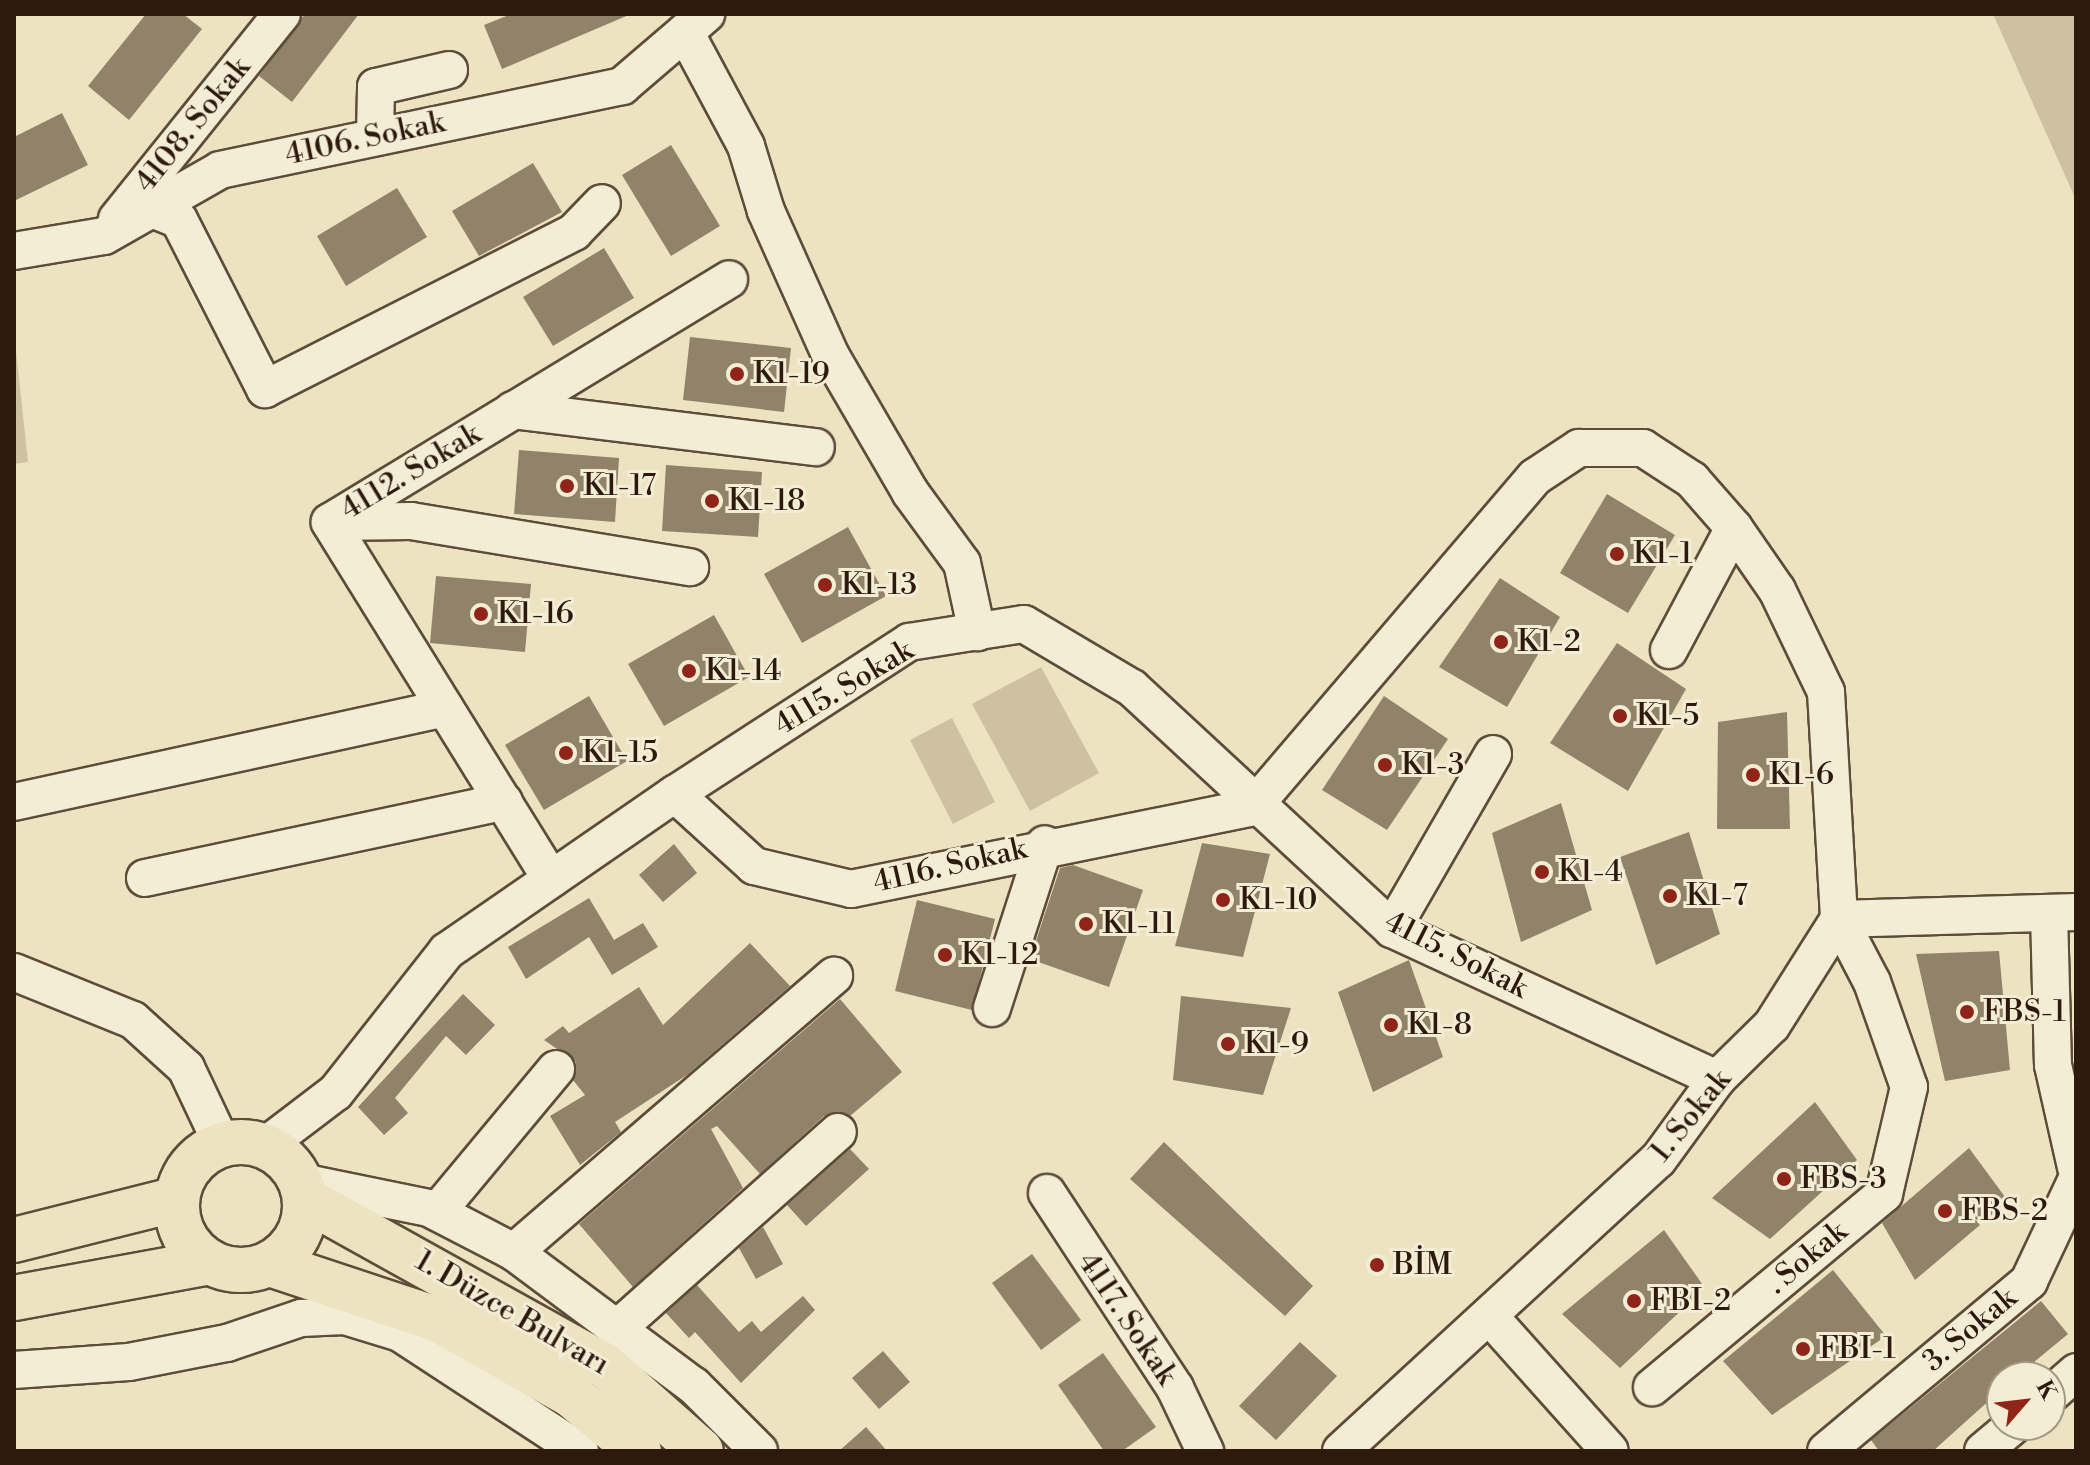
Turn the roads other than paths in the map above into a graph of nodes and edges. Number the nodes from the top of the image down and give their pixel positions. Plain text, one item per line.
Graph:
1 (282, 14) edge
2 (696, 23) edge
3 (449, 70) dead end
4 (375, 136) junction
5 (602, 203) dead end
6 (152, 209) junction
7 (104, 236) junction
8 (14, 251) edge
9 (729, 279) dead end
10 (513, 410) junction
11 (816, 447) dead end
12 (330, 522) junction
13 (1734, 528) junction
14 (690, 567) dead end
15 (977, 632) junction
16 (1669, 650) dead end
17 (445, 708) junction
18 (1493, 754) dead end
19 (675, 794) junction
20 (14, 802) edge
21 (504, 802) junction
22 (1253, 807) junction
23 (1045, 844) junction
24 (145, 878) dead end
25 (551, 879) junction
26 (2062, 912) edge
27 (1839, 919) junction
28 (1392, 929) junction
29 (14, 972) edge
30 (834, 976) dead end
31 (992, 1008) dead end
32 (556, 1069) dead end
33 (1717, 1079) junction
34 (838, 1132) dead end
35 (222, 1144) junction
36 (265, 1146) junction
37 (2076, 1167) edge
38 (2076, 1181) edge
39 (303, 1190) junction
40 (1047, 1193) dead end
41 (177, 1199) junction
42 (437, 1212) junction
43 (14, 1240) edge
44 (514, 1252) junction
45 (210, 1262) junction
46 (270, 1264) junction
47 (14, 1298) edge
48 (1491, 1318) junction
49 (619, 1327) junction
50 (14, 1370) edge
51 (1652, 1387) dead end
52 (580, 1451) edge
53 (639, 1451) edge
54 (701, 1451) edge
55 (759, 1451) edge
56 (1205, 1451) edge
57 (1341, 1451) edge
58 (1610, 1451) edge
59 (1826, 1451) edge

1 - 7 street, 4108. Sokak
2 - 4 street, 4106. Sokak
2 - 15 street
3 - 4 street
4 - 6 street, 4106. Sokak
5 - 6 street
6 - 7 street, 4106. Sokak
7 - 8 street, 4106. Sokak
9 - 10 street, 4112. Sokak
10 - 11 street
10 - 12 street, 4112. Sokak
12 - 14 street
12 - 17 street, 4112. Sokak
13 - 16 street
13 - 22 street
13 - 27 street
15 - 19 street, 4115. Sokak
15 - 22 street, 4115. Sokak
17 - 20 street
17 - 21 street, 4112. Sokak
18 - 28 street
19 - 23 street, 4116. Sokak
19 - 25 street, 4115. Sokak
21 - 24 street
21 - 25 street, 4112. Sokak
22 - 23 street, 4116. Sokak
22 - 28 street, 4115. Sokak
23 - 31 street
25 - 36 street, 4115. Sokak
26 - 27 street
26 - 37 street
27 - 33 street, 1. Sokak
27 - 51 street, . Sokak
28 - 33 street, 4115. Sokak
29 - 35 street
30 - 44 street
32 - 42 street
33 - 48 street, 1. Sokak
34 - 49 street
35 - 36 main road
35 - 41 main road
36 - 39 main road
38 - 59 street, 3. Sokak
39 - 42 street
39 - 46 main road
39 - 54 main road, 1. Düzce Bulvarı
40 - 56 street, 4117. Sokak
41 - 43 main road
41 - 45 main road
42 - 44 street
44 - 49 street
45 - 46 main road
45 - 47 main road
46 - 53 main road, 1. Düzce Bulvarı
48 - 57 street, 1. Sokak
48 - 58 street
49 - 55 street
50 - 52 street

